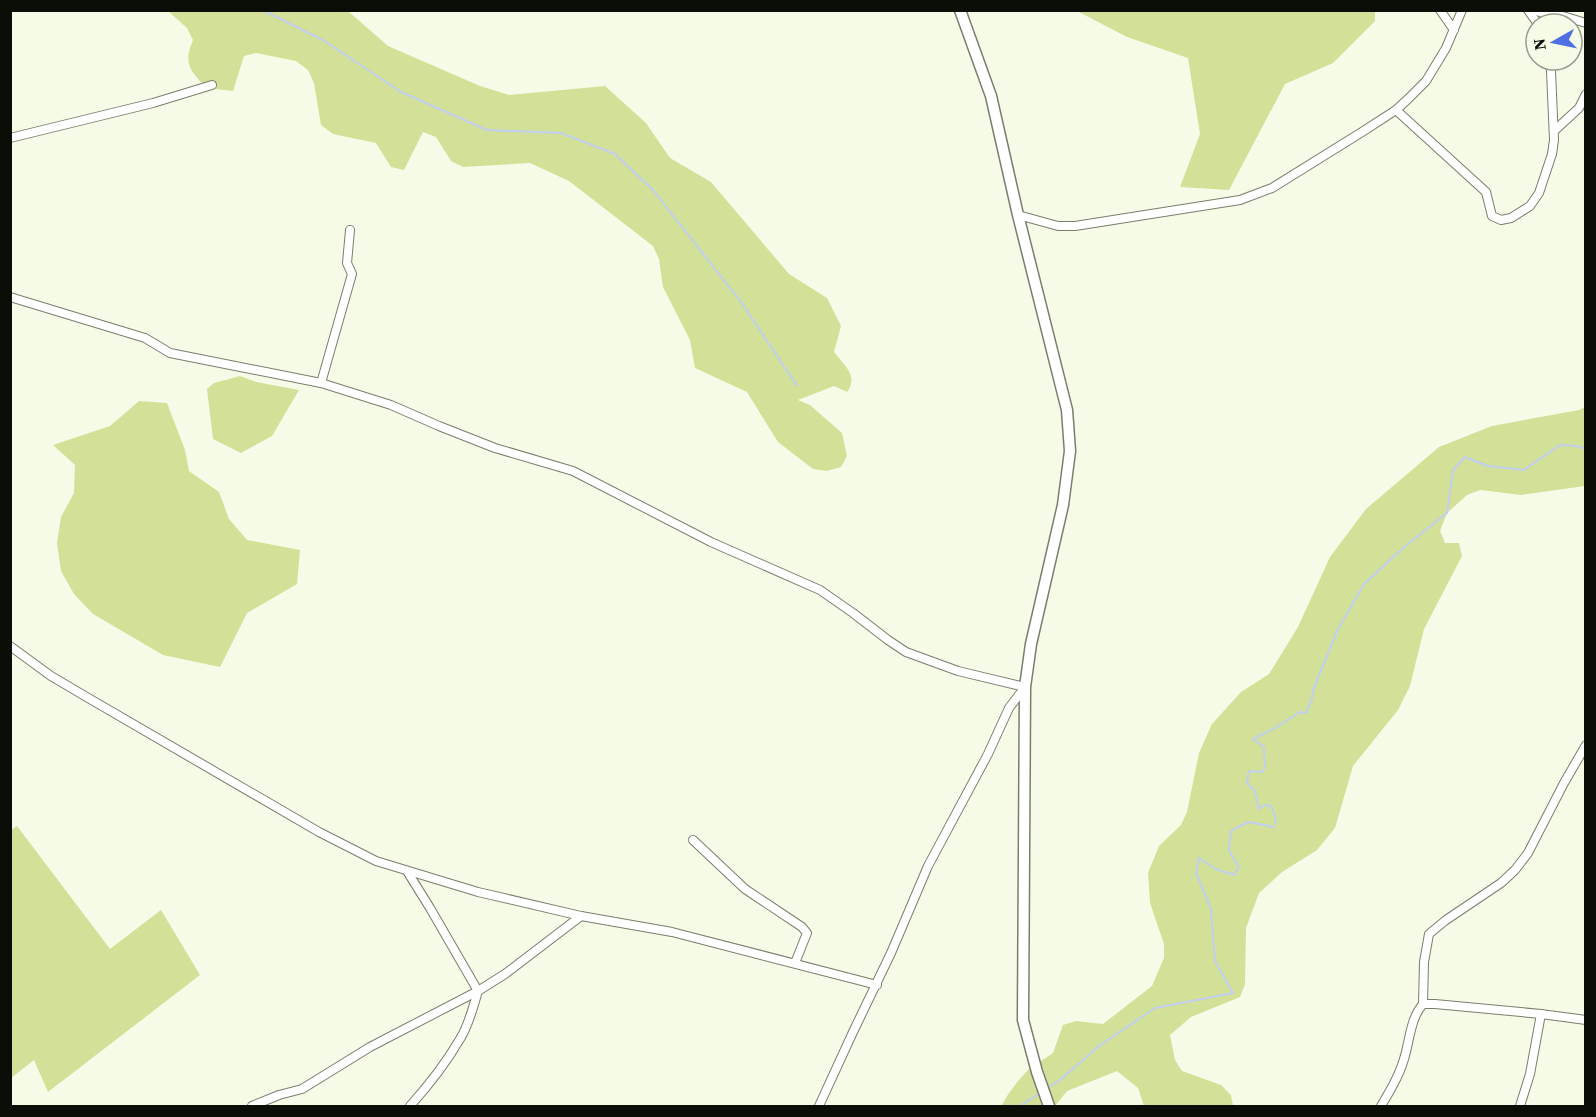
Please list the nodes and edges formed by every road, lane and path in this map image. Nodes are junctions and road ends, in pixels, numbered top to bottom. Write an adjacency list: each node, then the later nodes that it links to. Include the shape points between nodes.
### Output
1 (960, 10): 11 (street, via 991,96)
2 (1440, 10): 4 (street)
3 (1462, 10): 4 (street)
4 (1454, 30): 8 (street, via 1426,81)
5 (1551, 72): 9 (street)
6 (212, 85): 10 (street)
7 (1586, 94): 9 (street, via 1579,108)
8 (1396, 110): 9 (street, via 1486,192 1492,216 1501,220 1530,206 1539,193 1552,154); 11 (street, via 1272,188 1240,200 1075,226 1058,226)
9 (1554, 131)
10 (10, 138)
11 (1018, 215): 16 (street, via 1067,410 1070,451 1063,505)
12 (350, 230): 14 (street, via 347,264 352,274)
13 (10, 297): 14 (street, via 145,338 170,353)
14 (321, 382): 16 (street, via 391,405 495,448 573,471 711,542 820,590 906,652 958,671)
15 (10, 646): 19 (street, via 51,676 319,832 376,861)
16 (1025, 687): 22 (street, via 1009,708 928,866); 30 (street, via 1023,1020)
17 (1586, 745): 24 (street, via 1515,870 1429,934)
18 (693, 840): 21 (street, via 745,889 807,933)
19 (407, 870): 20 (street, via 478,892); 23 (street)
20 (581, 916): 21 (street, via 672,932); 23 (street)
21 (795, 963): 22 (street)
22 (877, 985): 29 (street)
23 (478, 991): 27 (street, via 370,1047 302,1089); 28 (street, via 461,1038)
24 (1423, 1004): 25 (street); 31 (street, via 1417,1011 1393,1088)
25 (1541, 1014): 26 (street); 32 (street)
26 (1586, 1020)
27 (252, 1107)
28 (410, 1107)
29 (819, 1107)
30 (1049, 1107)
31 (1381, 1107)
32 (1520, 1107)

